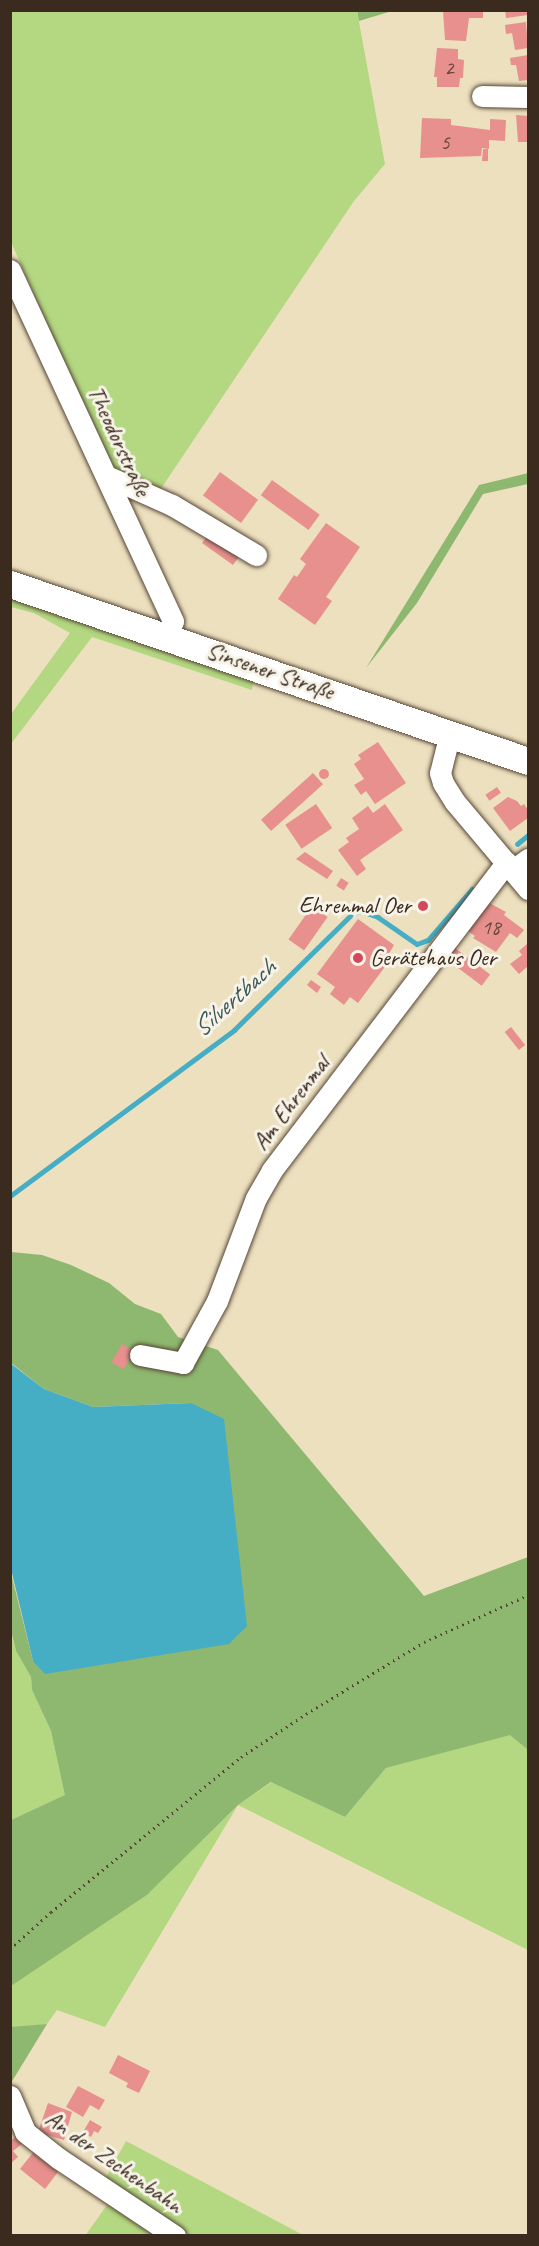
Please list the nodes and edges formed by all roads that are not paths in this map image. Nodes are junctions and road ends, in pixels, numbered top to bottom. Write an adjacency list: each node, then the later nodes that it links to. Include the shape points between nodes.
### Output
1 (482, 96): 2 (street)
2 (528, 97)
3 (10, 270): 4 (street, Theodorstraße)
4 (109, 477): 5 (street, via 172,505); 7 (street, Theodorstraße, via 173,621)
5 (256, 555)
6 (10, 584): 7 (main road, Sinsener Straße)
7 (167, 636): 8 (main road, Sinsener Straße)
8 (450, 733): 9 (main road, Sinsener Straße); 10 (street, via 440,773 443,783 455,802)
9 (528, 761)
10 (516, 864): 11 (street); 12 (street, Am Ehrenmal, via 272,1170 256,1198 216,1301 183,1363)
11 (528, 889)
12 (140, 1355)
13 (10, 2096): 14 (street, An der Zechenbahn, via 25,2132)
14 (175, 2235)

